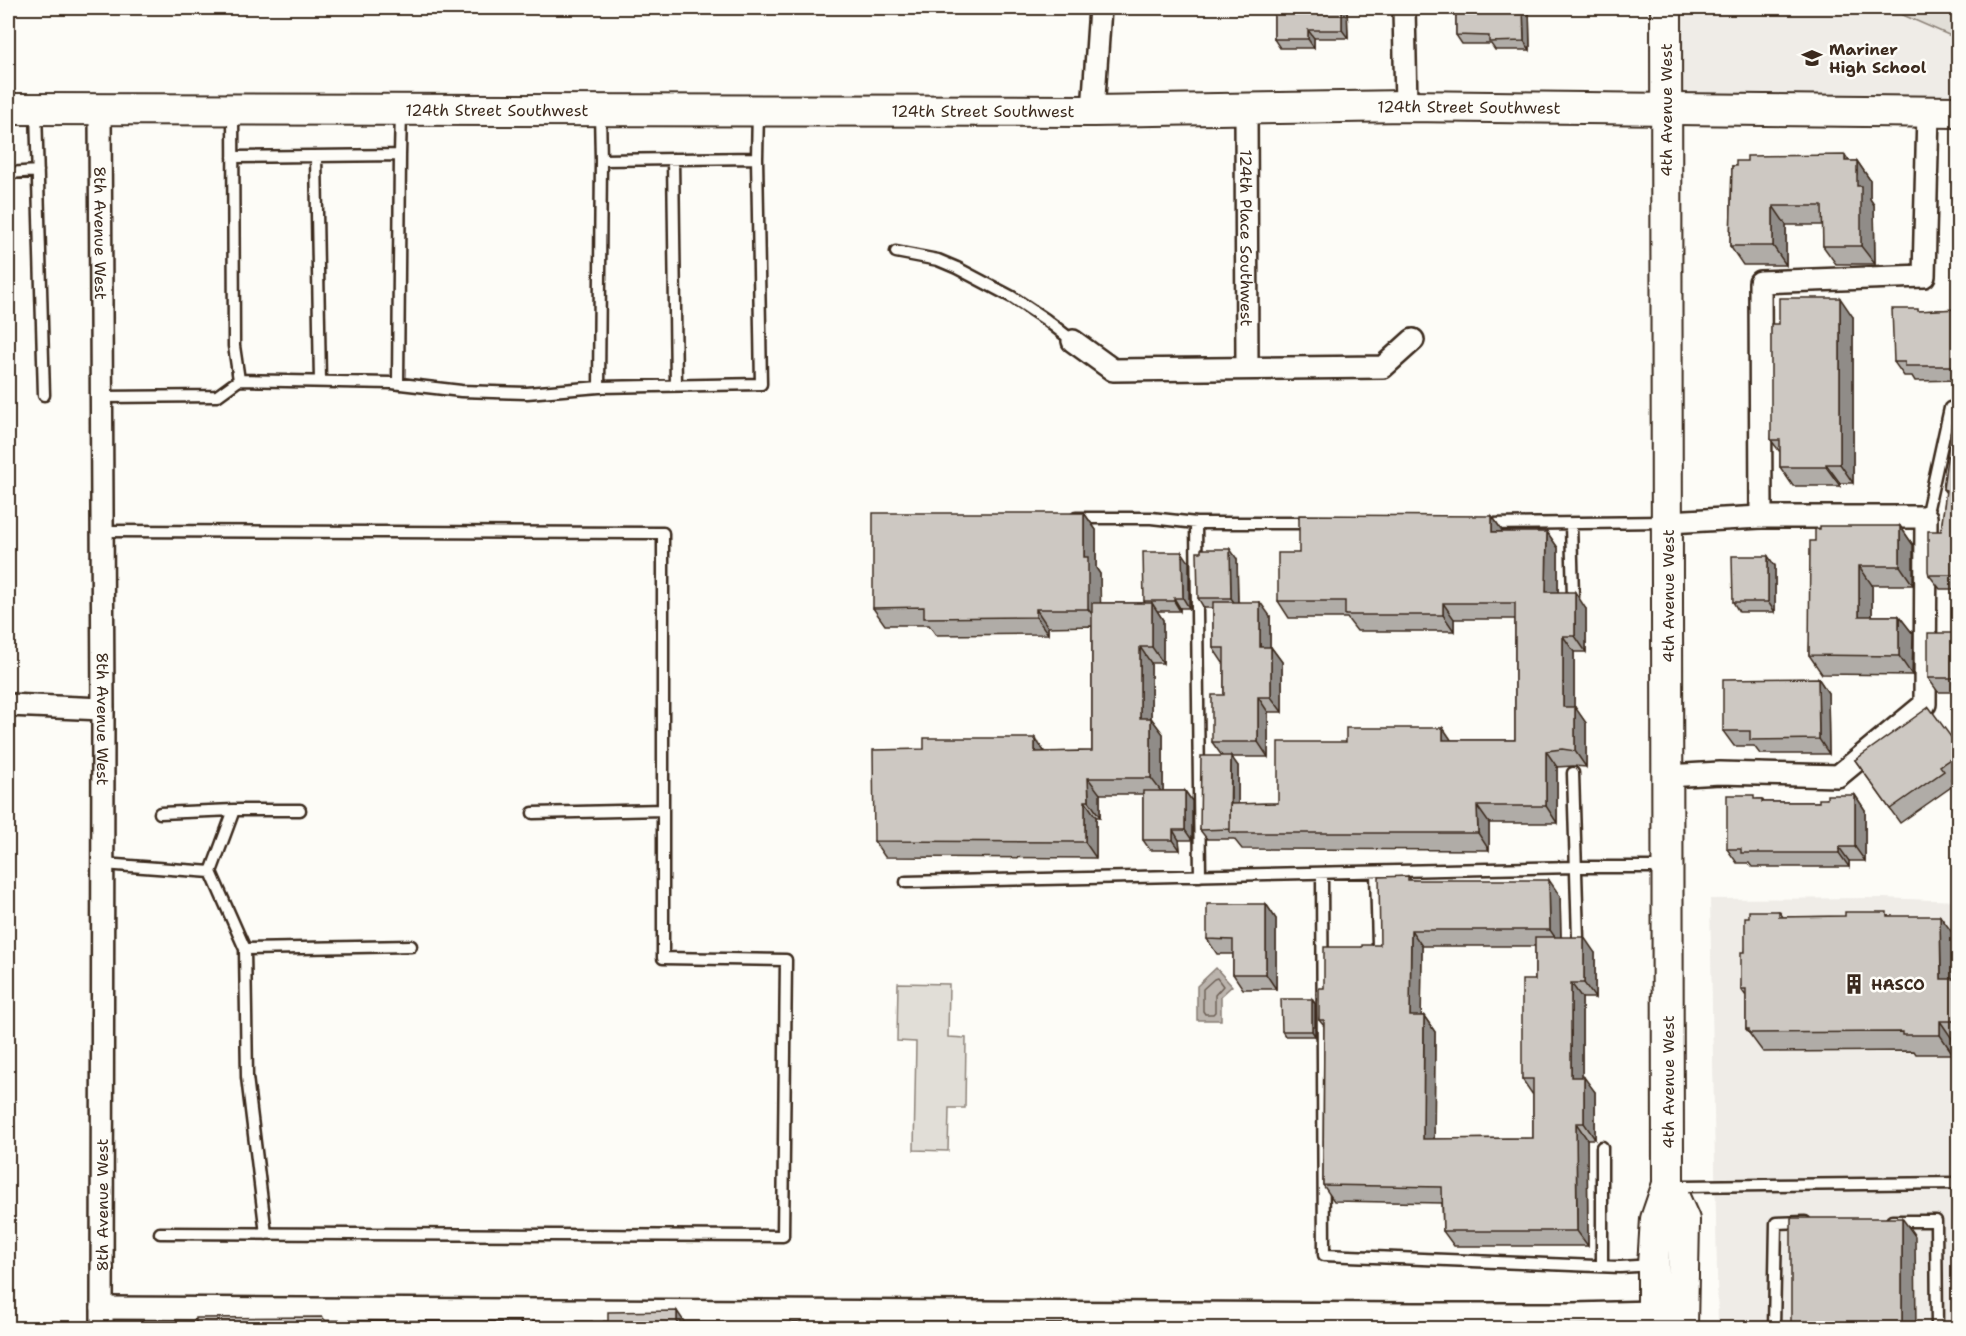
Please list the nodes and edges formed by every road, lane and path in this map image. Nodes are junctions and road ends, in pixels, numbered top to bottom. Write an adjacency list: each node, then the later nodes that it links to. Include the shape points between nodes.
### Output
1 (1100, 8): 13 (street)
2 (1404, 8): 4 (street)
3 (1666, 8): 5 (street, 4th Avenue West)
4 (1406, 106): 5 (street, 124th Street Southwest); 7 (street, 124th Street Southwest)
5 (1667, 108): 14 (street, 124th Street Southwest); 39 (street, 4th Avenue West)
6 (22, 109): 8 (street, 124th Street Southwest); 22 (lane)
7 (1246, 109): 13 (street, 124th Street Southwest); 27 (street, 124th Place Southwest)
8 (100, 110): 9 (street, 124th Street Southwest); 34 (street, 8th Avenue West)
9 (233, 110): 10 (street, 124th Street Southwest); 18 (lane)
10 (401, 111): 11 (street, 124th Street Southwest); 16 (lane)
11 (600, 111): 12 (street, 124th Street Southwest); 21 (lane)
12 (758, 111): 13 (street, 124th Street Southwest); 19 (lane)
13 (1093, 111)
14 (1929, 112): 15 (street, 124th Street Southwest); 36 (street, via 1924,276 1760,282)
15 (1959, 112)
16 (400, 154): 17 (lane); 30 (lane)
17 (316, 156): 18 (lane); 29 (lane)
18 (233, 157): 28 (lane, via 234,346)
19 (757, 158): 20 (lane); 31 (lane, via 761,384)
20 (673, 159): 21 (lane); 31 (lane)
21 (601, 160): 32 (lane)
22 (38, 171): 23 (lane); 33 (lane)
23 (8, 173)
24 (896, 252): 26 (lane, via 957,267 1012,297)
25 (1413, 340): 27 (street, via 1383,367)
26 (1073, 341): 27 (street, via 1113,370)
27 (1247, 368)
28 (239, 380): 29 (lane); 34 (lane, via 217,396)
29 (320, 381): 30 (lane)
30 (398, 384): 32 (lane, via 527,393)
31 (676, 385): 32 (lane)
32 (599, 387)
33 (44, 395)
34 (102, 397): 44 (street, 8th Avenue West)
35 (1950, 408): 37 (lane)
36 (1761, 517): 37 (street); 39 (street)
37 (1926, 517): 49 (street, via 1925,704 1838,776)
38 (1070, 519): 40 (lane)
39 (1668, 522): 43 (lane); 49 (street, 4th Avenue West)
40 (1196, 523): 41 (lane); 61 (lane)
41 (1324, 523)
42 (1476, 524): 43 (lane)
43 (1571, 524): 45 (lane)
44 (102, 531): 47 (street, 8th Avenue West); 52 (lane, via 663,533)
45 (1573, 597)
46 (8, 705): 47 (street)
47 (103, 709): 55 (street, 8th Avenue West)
48 (1574, 773): 56 (lane)
49 (1667, 776): 57 (street, 4th Avenue West)
50 (234, 810): 51 (lane); 53 (lane); 58 (lane)
51 (300, 810)
52 (663, 810): 54 (lane); 73 (lane, via 663,958 786,960 783,1236)
53 (160, 813)
54 (533, 813)
55 (103, 864): 58 (lane); 76 (street, 8th Avenue West)
56 (1576, 867): 57 (lane); 59 (lane); 63 (lane)
57 (1667, 867): 69 (street, 4th Avenue West)
58 (211, 872): 66 (lane)
59 (1376, 873): 60 (lane); 64 (lane)
60 (1322, 874): 61 (lane); 75 (lane, via 1324,1256)
61 (1200, 876): 62 (lane)
62 (906, 882)
63 (1578, 938)
64 (1378, 945)
65 (411, 946): 66 (lane)
66 (245, 949): 73 (lane, via 247,1077)
67 (1602, 1147): 75 (lane)
68 (1959, 1183): 69 (lane)
69 (1668, 1184): 74 (street, 4th Avenue West, via 1656,1219); 85 (street, 4th Avenue West, via 1684,1220)
70 (1879, 1221): 87 (lane, via 1936,1221)
71 (1822, 1222): 86 (lane, via 1776,1223)
72 (160, 1233): 73 (lane)
73 (266, 1234)
74 (1653, 1264): 75 (lane); 81 (street, 4th Avenue West)
75 (1602, 1266)
76 (102, 1318): 77 (street)
77 (527, 1319): 78 (street)
78 (598, 1319): 79 (street)
79 (821, 1320): 80 (street)
80 (994, 1320): 82 (street)
81 (1653, 1320): 84 (street)
82 (1351, 1321): 83 (street)
83 (1415, 1321): 84 (street)
84 (1575, 1321)
85 (1682, 1329)
86 (1774, 1329)
87 (1937, 1329)

